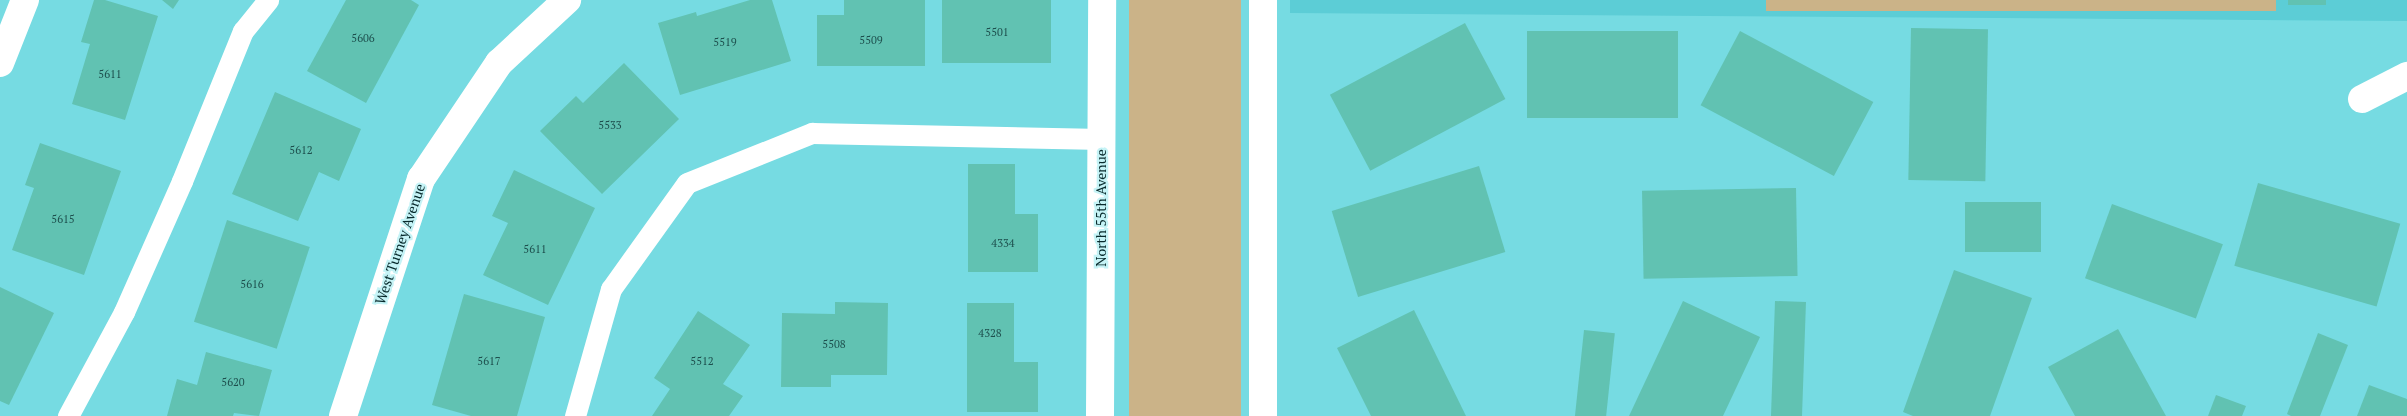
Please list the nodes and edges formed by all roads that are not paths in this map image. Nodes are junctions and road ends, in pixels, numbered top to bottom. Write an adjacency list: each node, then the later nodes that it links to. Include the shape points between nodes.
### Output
1 (25, 0): 6 (street)
2 (268, 0): 10 (lane, via 243,31 128,303)
3 (567, 0): 11 (street, West Turney Avenue, via 499,63 422,179)
4 (1102, 0): 9 (street, North 55th Avenue)
5 (1264, 0): 14 (street)
6 (0, 63)
7 (2407, 76): 8 (street)
8 (2362, 100)
9 (1102, 139): 12 (lane, via 812,133 687,183 611,289); 13 (street, North 55th Avenue)
10 (68, 416)
11 (343, 416)
12 (575, 416)
13 (1100, 416)
14 (1263, 416)

